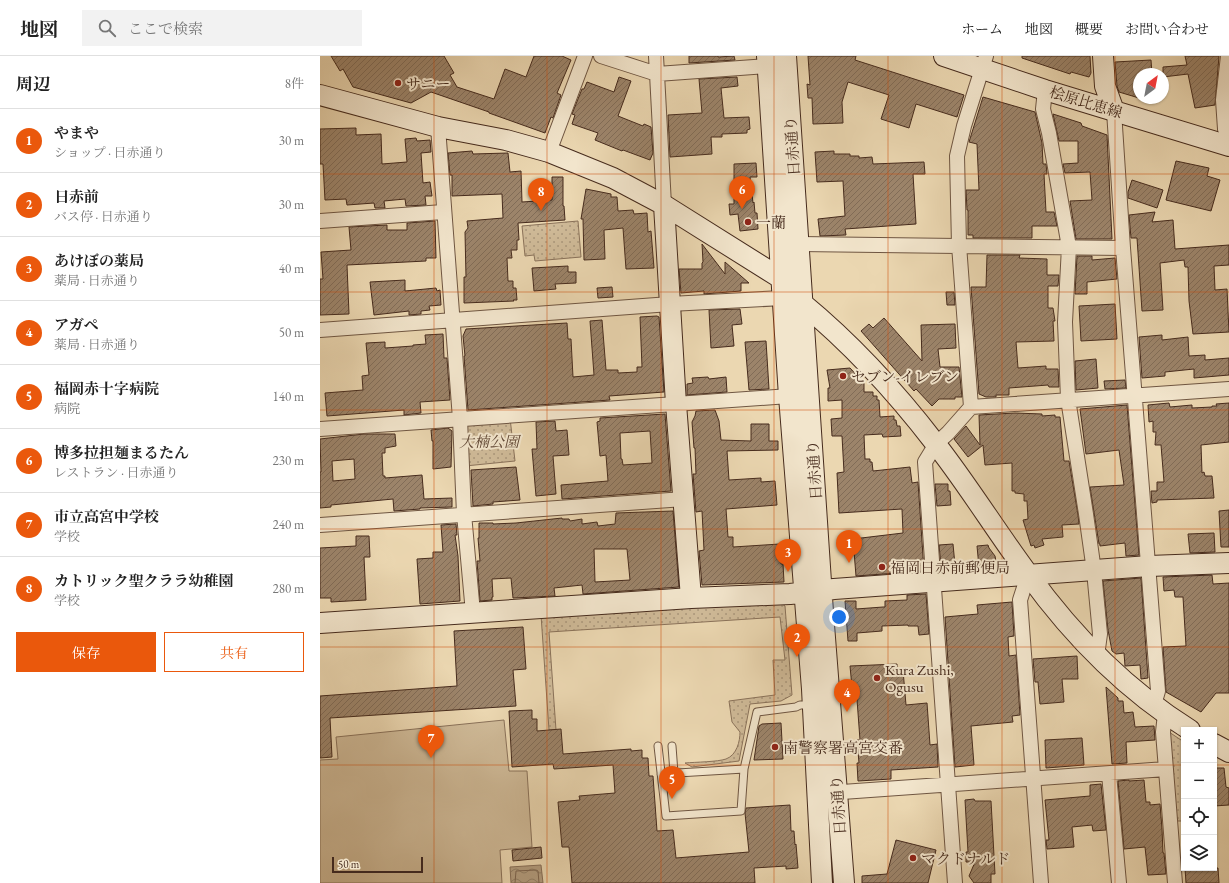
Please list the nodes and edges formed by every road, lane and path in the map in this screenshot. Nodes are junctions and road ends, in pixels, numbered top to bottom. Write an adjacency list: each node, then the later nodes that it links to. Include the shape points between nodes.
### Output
1 (585, 56): 16 (street)
2 (601, 56): 10 (street)
3 (656, 56): 10 (street)
4 (786, 56): 20 (street, 日赤通り)
5 (944, 56): 9 (street, 桧原比恵線)
6 (1103, 56): 13 (street, via 1105,86)
7 (1228, 56): 15 (street, via 1223,100)
8 (768, 61): 10 (street); 24 (street, 日赤通り)
9 (984, 62): 11 (street, 桧原比恵線); 21 (street, via 957,156)
10 (657, 74): 17 (street)
11 (1045, 90): 13 (street, 桧原比恵線); 22 (street, via 1043,109)
12 (320, 95): 14 (street)
13 (1114, 110): 15 (street, 桧原比恵線); 23 (street)
14 (438, 127): 16 (street, via 506,140); 18 (street)
15 (1229, 144)
16 (549, 152): 17 (street, via 613,178)
17 (664, 205): 24 (street); 26 (street)
18 (443, 212): 19 (street); 27 (street)
19 (320, 220)
20 (799, 244): 21 (street); 25 (street, 日赤通り)
21 (959, 245): 22 (street); 34 (street)
22 (1069, 247): 23 (street); 32 (street, via 1065,322)
23 (1122, 248): 30 (street)
24 (782, 288): 26 (street); 31 (street, 日赤通り)
25 (802, 303): 37 (street, via 832,327 876,371); 46 (street, 日赤通り)
26 (670, 304): 27 (street); 33 (street)
27 (452, 320): 28 (street); 35 (street)
28 (320, 330)
29 (1229, 389): 30 (street)
30 (1134, 395): 32 (street); 42 (street)
31 (789, 396): 33 (street); 46 (street, 日赤通り)
32 (1068, 399): 34 (street); 43 (street)
33 (676, 404): 35 (street); 38 (street)
34 (971, 407): 37 (street)
35 (460, 419): 36 (street); 39 (street)
36 (320, 429)
37 (936, 444): 44 (street); 45 (street, via 925,462)
38 (684, 499): 39 (street); 47 (street)
39 (464, 514): 40 (street); 48 (street)
40 (320, 525)
41 (1229, 563): 42 (street)
42 (1149, 566): 43 (street); 52 (street)
43 (1094, 571): 44 (street); 50 (street, via 1100,634)
44 (1028, 575): 45 (street); 50 (street); 63 (street, via 1020,600)
45 (933, 582): 46 (street); 64 (street)
46 (814, 591): 47 (street); 51 (street, 日赤通り)
47 (691, 598): 48 (street)
48 (473, 613): 49 (street)
49 (320, 624)
50 (1097, 656): 52 (street)
51 (822, 704): 58 (lane, via 757,712); 65 (street, 日赤通り); 66 (street, 日赤通り)
52 (1159, 710): 53 (street); 59 (street)
53 (1185, 727)
54 (658, 746): 61 (lane)
55 (672, 746): 60 (lane)
56 (1217, 746): 57 (street)
57 (1229, 752)
58 (744, 769): 60 (lane); 61 (lane, via 740,811 666,816)
59 (1166, 770): 62 (street); 72 (street)
60 (674, 773): 61 (lane)
61 (661, 774)
62 (1109, 774): 63 (street); 71 (street)
63 (1033, 779): 64 (street); 70 (street)
64 (948, 785): 65 (street); 69 (street)
65 (837, 792): 66 (street); 68 (street, 日赤通り)
66 (817, 794): 67 (street, 日赤通り)
67 (822, 883)
68 (844, 883)
69 (955, 883)
70 (1041, 883)
71 (1119, 883)
72 (1175, 883)

